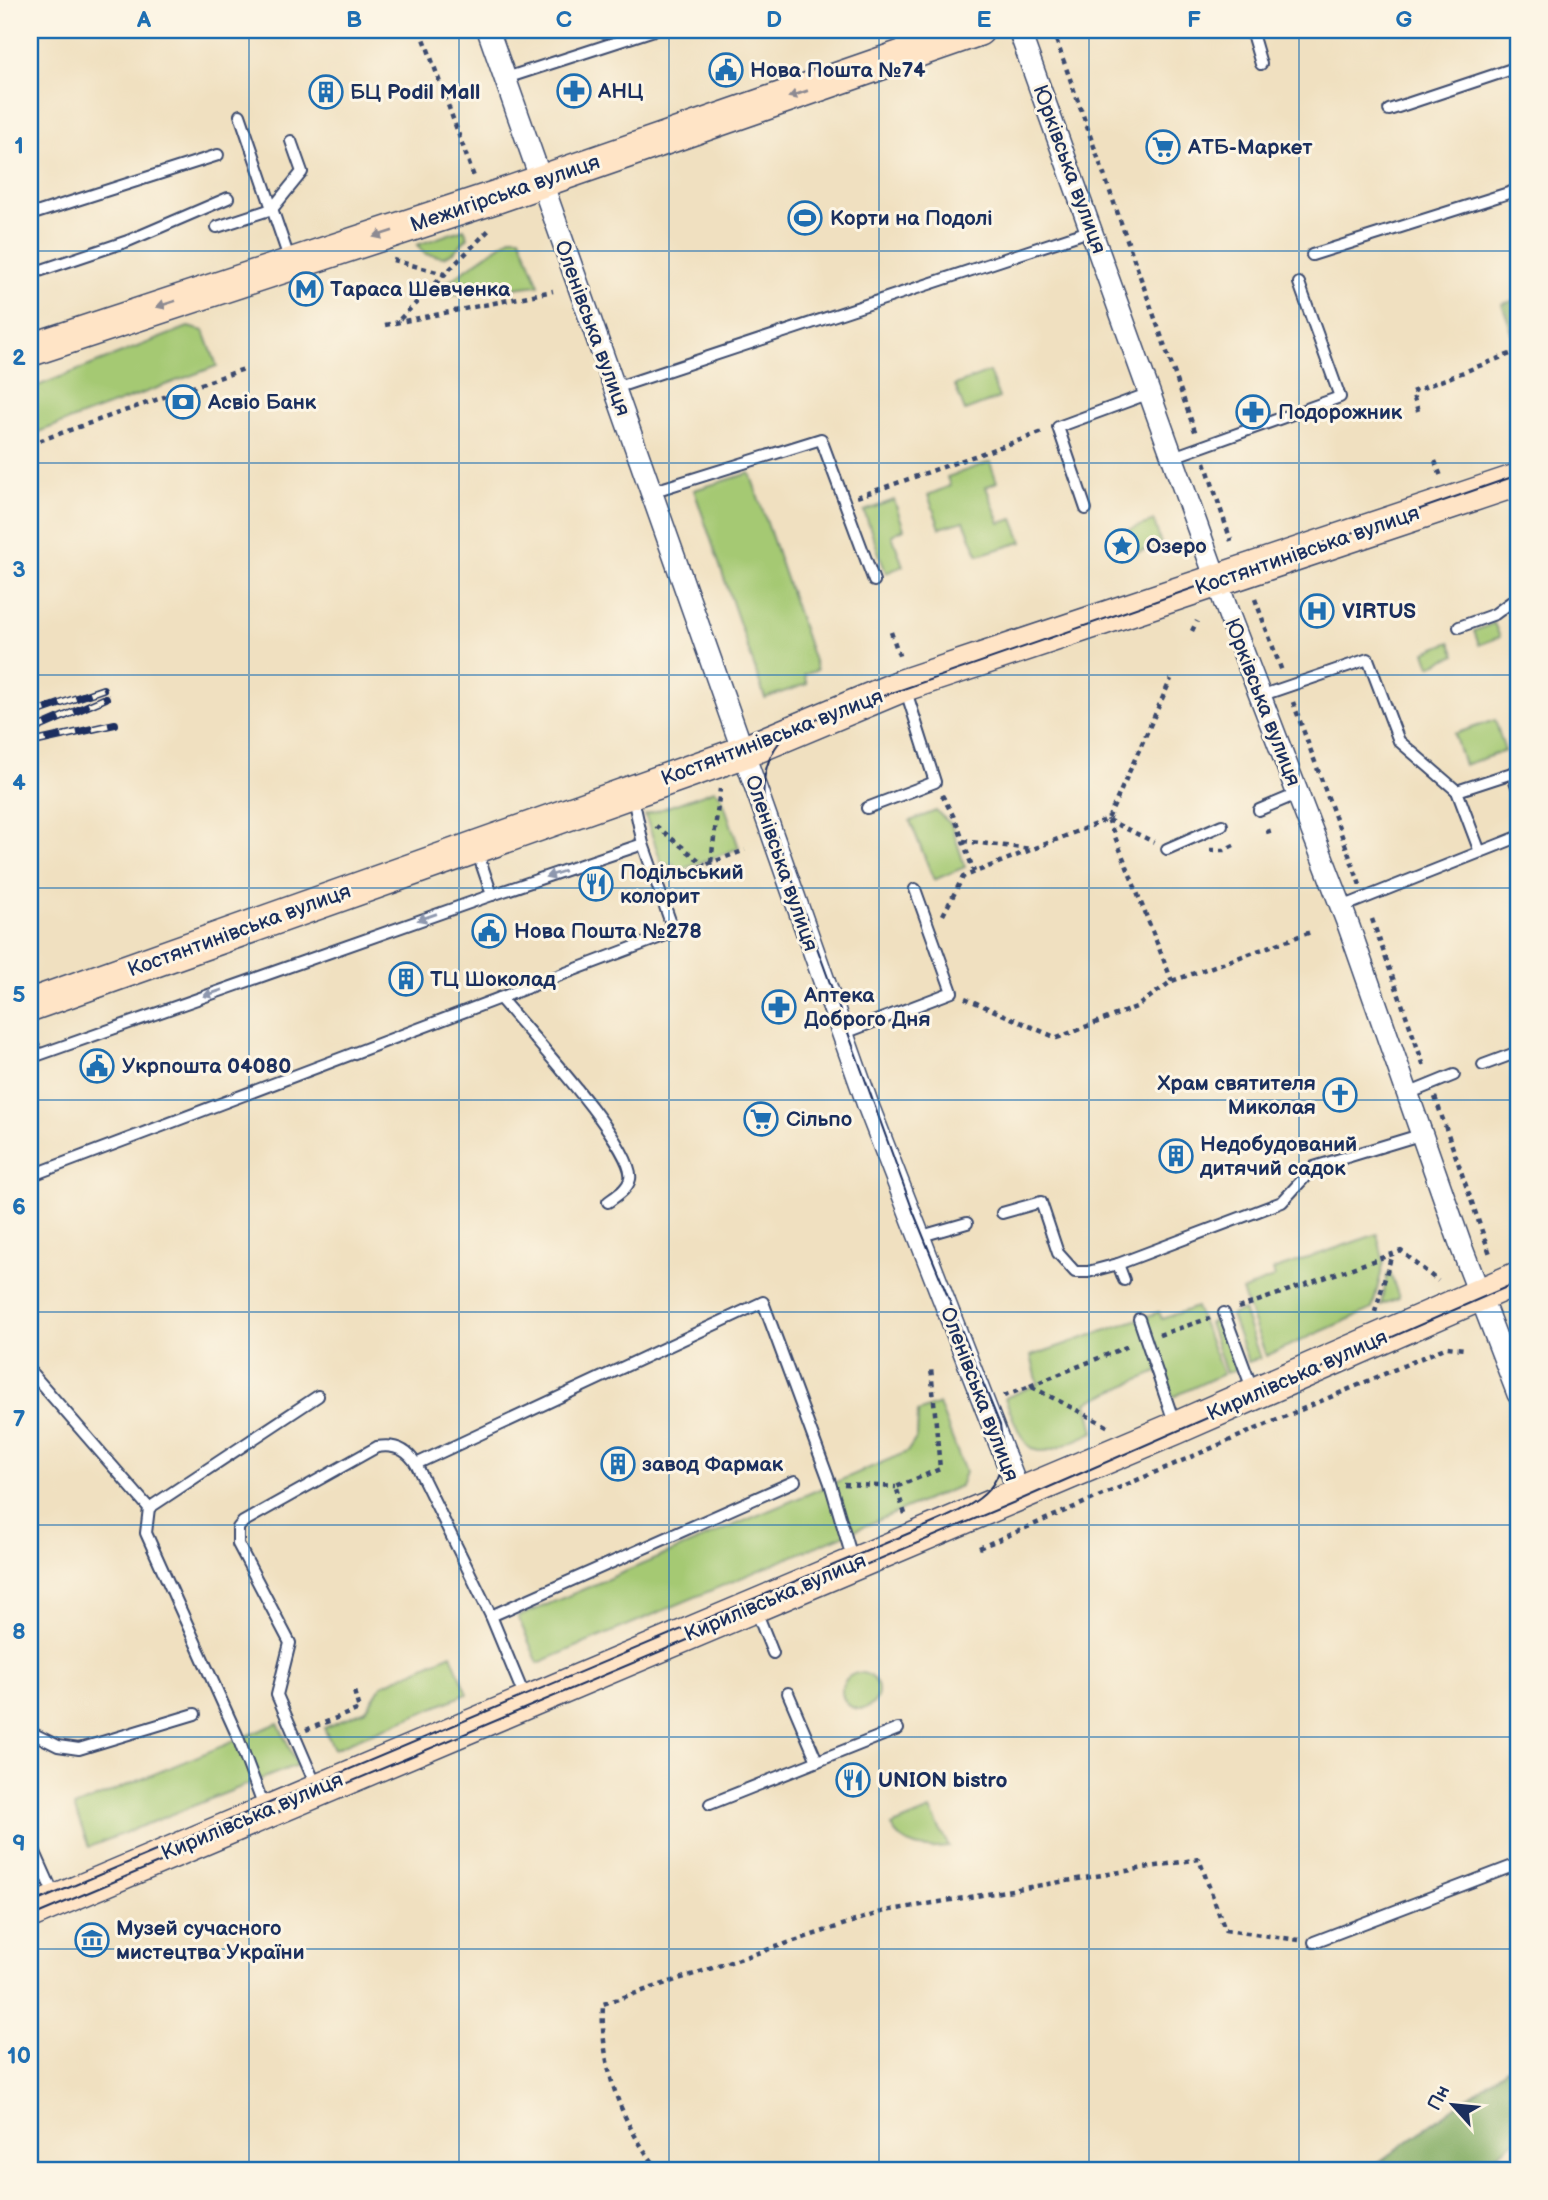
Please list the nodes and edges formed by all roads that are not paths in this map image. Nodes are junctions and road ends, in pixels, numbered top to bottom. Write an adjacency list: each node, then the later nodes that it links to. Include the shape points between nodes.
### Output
1 (488, 30): 8 (street, Оленівська вулиця)
2 (654, 30): 8 (lane)
3 (978, 30): 13 (street, Межигірська вулиця, one-way to 13)
4 (1019, 30): 19 (street, Юрківська вулиця)
5 (1251, 30): 6 (lane)
6 (1261, 64)
7 (1518, 67): 9 (lane)
8 (506, 78): 13 (street, Оленівська вулиця)
9 (1390, 110)
10 (240, 115): 16 (lane)
11 (291, 141): 16 (lane, via 302,172)
12 (218, 155): 17 (lane)
13 (540, 181): 21 (street, Межигірська вулиця, one-way to 21); 25 (street, Оленівська вулиця)
14 (1518, 190): 20 (lane)
15 (229, 198): 22 (lane, via 128,241)
16 (272, 209): 18 (lane); 21 (lane)
17 (30, 215)
18 (217, 227)
19 (1091, 230): 25 (lane); 26 (street, Юрківська вулиця)
20 (1312, 255)
21 (291, 263): 24 (street, Межигірська вулиця, one-way to 24)
22 (30, 274)
23 (1299, 283): 27 (lane, via 1340,397)
24 (30, 350)
25 (615, 388): 29 (street, Оленівська вулиця)
26 (1150, 393): 27 (street, Юрківська вулиця); 30 (lane, via 1058,427)
27 (1173, 457): 31 (street, Юрківська вулиця)
28 (1518, 480): 31 (street, Костянтинівська вулиця)
29 (651, 492): 32 (lane, via 821,439); 37 (street, Оленівська вулиця)
30 (1086, 509)
31 (1217, 580): 35 (street, Костянтинівська вулиця); 36 (street, Юрківська вулиця)
32 (874, 581)
33 (1518, 597): 34 (lane, via 1495,614)
34 (1459, 627)
35 (902, 672): 37 (street, Костянтинівська вулиця); 42 (lane, via 935,782)
36 (1260, 696): 39 (lane, via 1368,659 1399,741); 41 (street, Юрківська вулиця)
37 (744, 752): 40 (street, Костянтинівська вулиця); 55 (street, Оленівська вулиця)
38 (1518, 789): 39 (lane, via 1512,773)
39 (1457, 791): 49 (lane)
40 (631, 792): 46 (street, Костянтинівська вулиця); 47 (lane)
41 (1297, 794): 43 (lane); 52 (street, Юрківська вулиця)
42 (867, 808)
43 (1259, 810)
44 (1223, 825): 48 (lane)
45 (1518, 837): 49 (lane)
46 (475, 845): 51 (lane); 54 (street, Костянтинівська вулиця)
47 (643, 845): 51 (lane, one-way to 51); 53 (lane, via 674,932)
48 (1167, 849)
49 (1480, 852): 52 (lane)
50 (915, 889): 55 (lane, via 952,992)
51 (492, 895): 58 (lane, one-way to 58)
52 (1342, 907): 61 (street, Юрківська вулиця)
53 (500, 998): 63 (lane); 64 (lane, via 601,1120 625,1156 631,1178)
54 (30, 1005)
55 (842, 1034): 67 (street, Оленівська вулиця, via 861,1111)
56 (30, 1038): 58 (lane)
57 (1518, 1052): 59 (lane)
58 (33, 1057)
59 (1483, 1065)
60 (1454, 1075): 61 (lane)
61 (1410, 1093): 62 (street, Юрківська вулиця)
62 (1423, 1134): 68 (lane, via 1314,1167 1282,1202); 71 (street, Юрківська вулиця)
63 (30, 1176)
64 (608, 1202)
65 (1002, 1213): 68 (lane, via 1041,1202 1058,1253 1075,1272)
66 (967, 1223): 67 (lane)
67 (918, 1237): 81 (street, Оленівська вулиця)
68 (1118, 1264): 70 (lane)
69 (1518, 1278): 71 (street, Кирилівська вулиця)
70 (1124, 1280)
71 (1480, 1295): 75 (street, Кирилівська вулиця); 76 (street, Юрківська вулиця)
72 (1224, 1313): 75 (lane)
73 (1139, 1319): 78 (lane)
74 (30, 1371): 82 (lane)
75 (1254, 1394): 78 (street, Кирилівська вулиця)
76 (1518, 1395)
77 (317, 1396): 82 (lane)
78 (1176, 1428): 81 (street, Кирилівська вулиця)
79 (416, 1465): 83 (lane, via 763,1302 830,1483); 85 (lane); 93 (lane, via 402,1449 388,1444 377,1447 238,1528 238,1545 289,1643 277,1695)
80 (795, 1481): 85 (lane)
81 (1019, 1493): 83 (street, Кирилівська вулиця)
82 (149, 1508): 95 (lane, via 146,1533 237,1735)
83 (853, 1564): 84 (street, Кирилівська вулиця)
84 (754, 1605): 86 (lane); 88 (street, Кирилівська вулиця)
85 (491, 1616): 88 (lane)
86 (773, 1653)
87 (789, 1693): 92 (lane)
88 (526, 1701): 93 (street, Кирилівська вулиця)
89 (195, 1714): 91 (lane, via 79,1749 58,1746)
90 (898, 1729): 92 (lane)
91 (30, 1732)
92 (817, 1762): 94 (lane)
93 (317, 1788): 95 (street, Кирилівська вулиця)
94 (710, 1804)
95 (265, 1810): 98 (street, Кирилівська вулиця)
96 (30, 1841): 98 (lane)
97 (1518, 1864): 99 (lane)
98 (43, 1906)
99 (1314, 1942)

